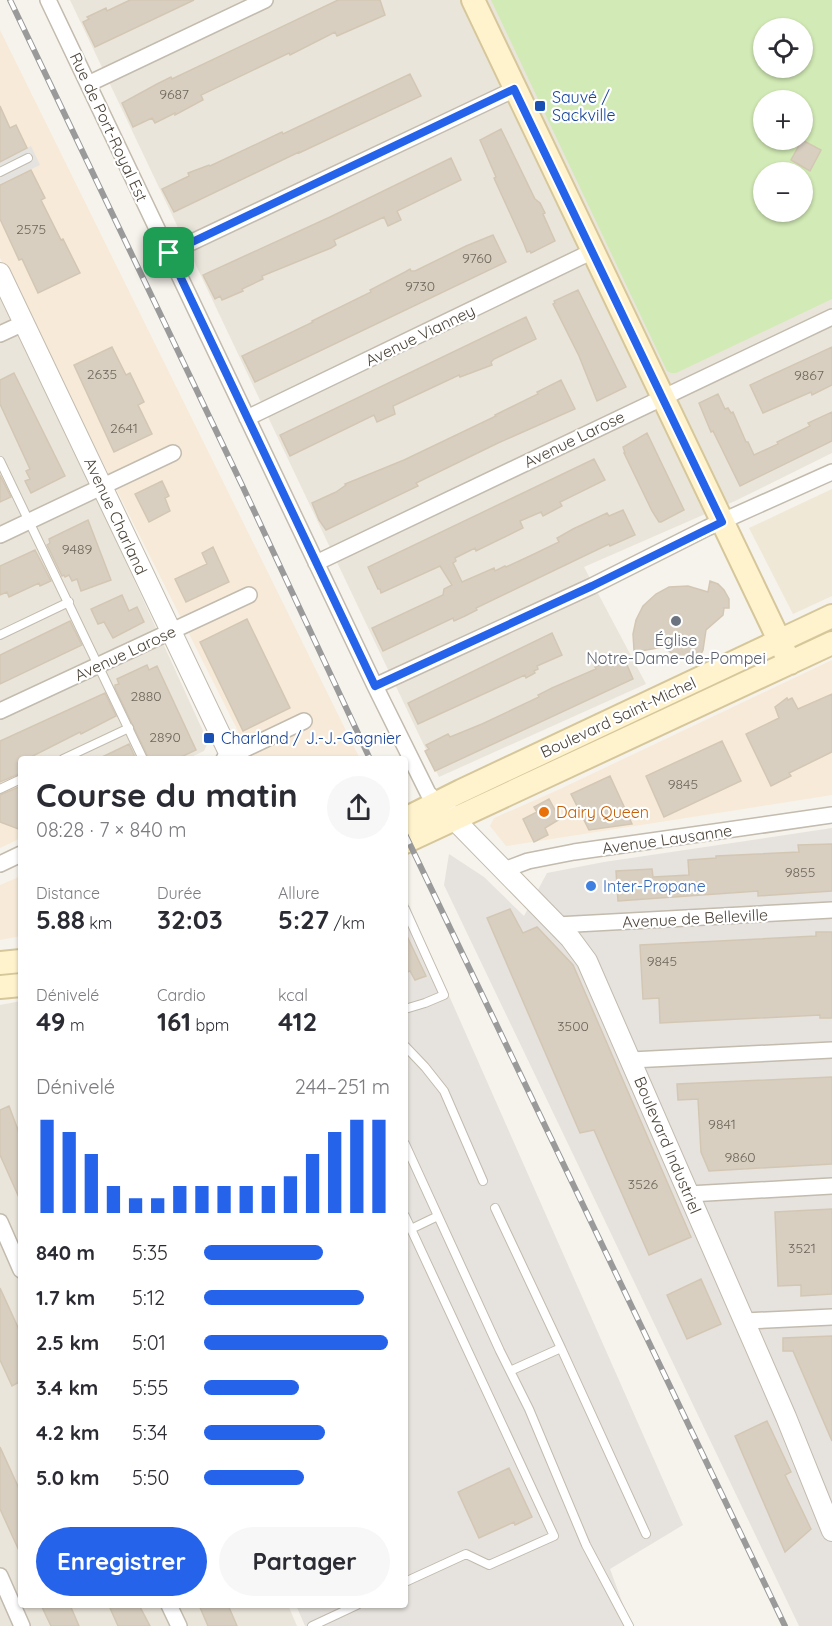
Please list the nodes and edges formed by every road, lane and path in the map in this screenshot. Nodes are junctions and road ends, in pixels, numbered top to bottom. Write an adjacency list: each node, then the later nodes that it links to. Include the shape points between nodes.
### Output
1 (48, 0): 4 (street, Rue de Port-Royal Est)
2 (265, 0): 4 (street)
3 (473, 0): 5 (main road)
4 (88, 84): 9 (street, Rue de Port-Royal Est)
5 (514, 89): 8 (main road); 9 (street)
6 (28, 158): 7 (lane, via 13,161)
7 (0, 172)
8 (592, 251): 14 (main road); 15 (street, Avenue Vianney)
9 (169, 253): 15 (street, Rue de Port-Royal Est)
10 (0, 273): 12 (street, Avenue Charland)
11 (832, 317): 14 (street, Avenue Larose)
12 (24, 323): 13 (street); 19 (street, Avenue Charland)
13 (0, 334)
14 (662, 397): 21 (main road); 23 (street, Avenue Larose)
15 (247, 418): 23 (street, Rue de Port-Royal Est)
16 (173, 453): 19 (street)
17 (0, 461): 20 (lane)
18 (832, 472): 21 (street)
19 (102, 486): 20 (street); 27 (street, Avenue Charland)
20 (29, 521): 22 (street); 25 (lane)
21 (722, 522): 29 (main road); 33 (street)
22 (0, 535)
23 (316, 563): 33 (street, Rue de Port-Royal Est)
24 (249, 595): 27 (street, Avenue Larose)
25 (69, 602): 28 (lane); 32 (lane)
26 (832, 616): 29 (main road, Boulevard Saint-Michel)
27 (171, 631): 32 (street, Avenue Larose); 39 (street, Avenue Charland)
28 (0, 635)
29 (780, 640): 31 (main road); 43 (main road, Boulevard Saint-Michel)
30 (832, 643): 31 (main road, Boulevard Saint-Michel)
31 (790, 663): 46 (main road, Boulevard Saint-Michel)
32 (100, 665): 34 (street, Avenue Larose); 36 (lane)
33 (375, 686): 43 (street, Rue de Port-Royal Est, via 428,793)
34 (0, 711)
35 (304, 721): 40 (street)
36 (129, 728): 37 (lane); 38 (lane)
37 (69, 756)
38 (143, 756)
39 (228, 756)
40 (233, 756)
41 (18, 780): 42 (lane)
42 (0, 789)
43 (438, 803): 45 (main road, Boulevard Saint-Michel); 46 (street, Boulevard Industriel)
44 (832, 815): 50 (street, Avenue Lausanne, via 574,852)
45 (408, 818)
46 (454, 820): 47 (main road, Boulevard Saint-Michel); 50 (street, Boulevard Industriel)
47 (408, 841)
48 (18, 855): 49 (street)
49 (0, 864)
50 (504, 870): 53 (street, Boulevard Industriel)
51 (832, 910): 53 (street, Avenue de Belleville)
52 (408, 916): 58 (lane, via 444,994)
53 (557, 925): 61 (street, Boulevard Industriel, via 587,961)
54 (18, 961): 55 (main road)
55 (0, 963)
56 (18, 985): 57 (main road)
57 (0, 987)
58 (408, 1008)
59 (408, 1049): 63 (lane, via 444,1091)
60 (832, 1050): 61 (street)
61 (631, 1060): 65 (street, Boulevard Industriel)
62 (408, 1151): 67 (lane)
63 (483, 1181)
64 (832, 1186): 65 (street)
65 (689, 1194): 73 (street, Boulevard Industriel)
66 (495, 1208): 74 (lane)
67 (438, 1216): 70 (lane); 75 (lane)
68 (0, 1222): 71 (street)
69 (408, 1222): 70 (lane)
70 (411, 1229): 78 (lane, via 554,1536 489,1565 466,1554)
71 (18, 1263)
72 (832, 1317): 73 (street)
73 (745, 1321): 76 (street, Boulevard Industriel)
74 (561, 1348): 75 (lane); 77 (lane)
75 (510, 1371): 85 (lane, via 586,1545)
76 (832, 1531)
77 (646, 1534)
78 (408, 1581)
79 (1, 1582): 82 (street)
80 (170, 1608): 83 (street)
81 (351, 1608): 84 (lane)
82 (22, 1626)
83 (179, 1626)
84 (312, 1626)
85 (629, 1626)

